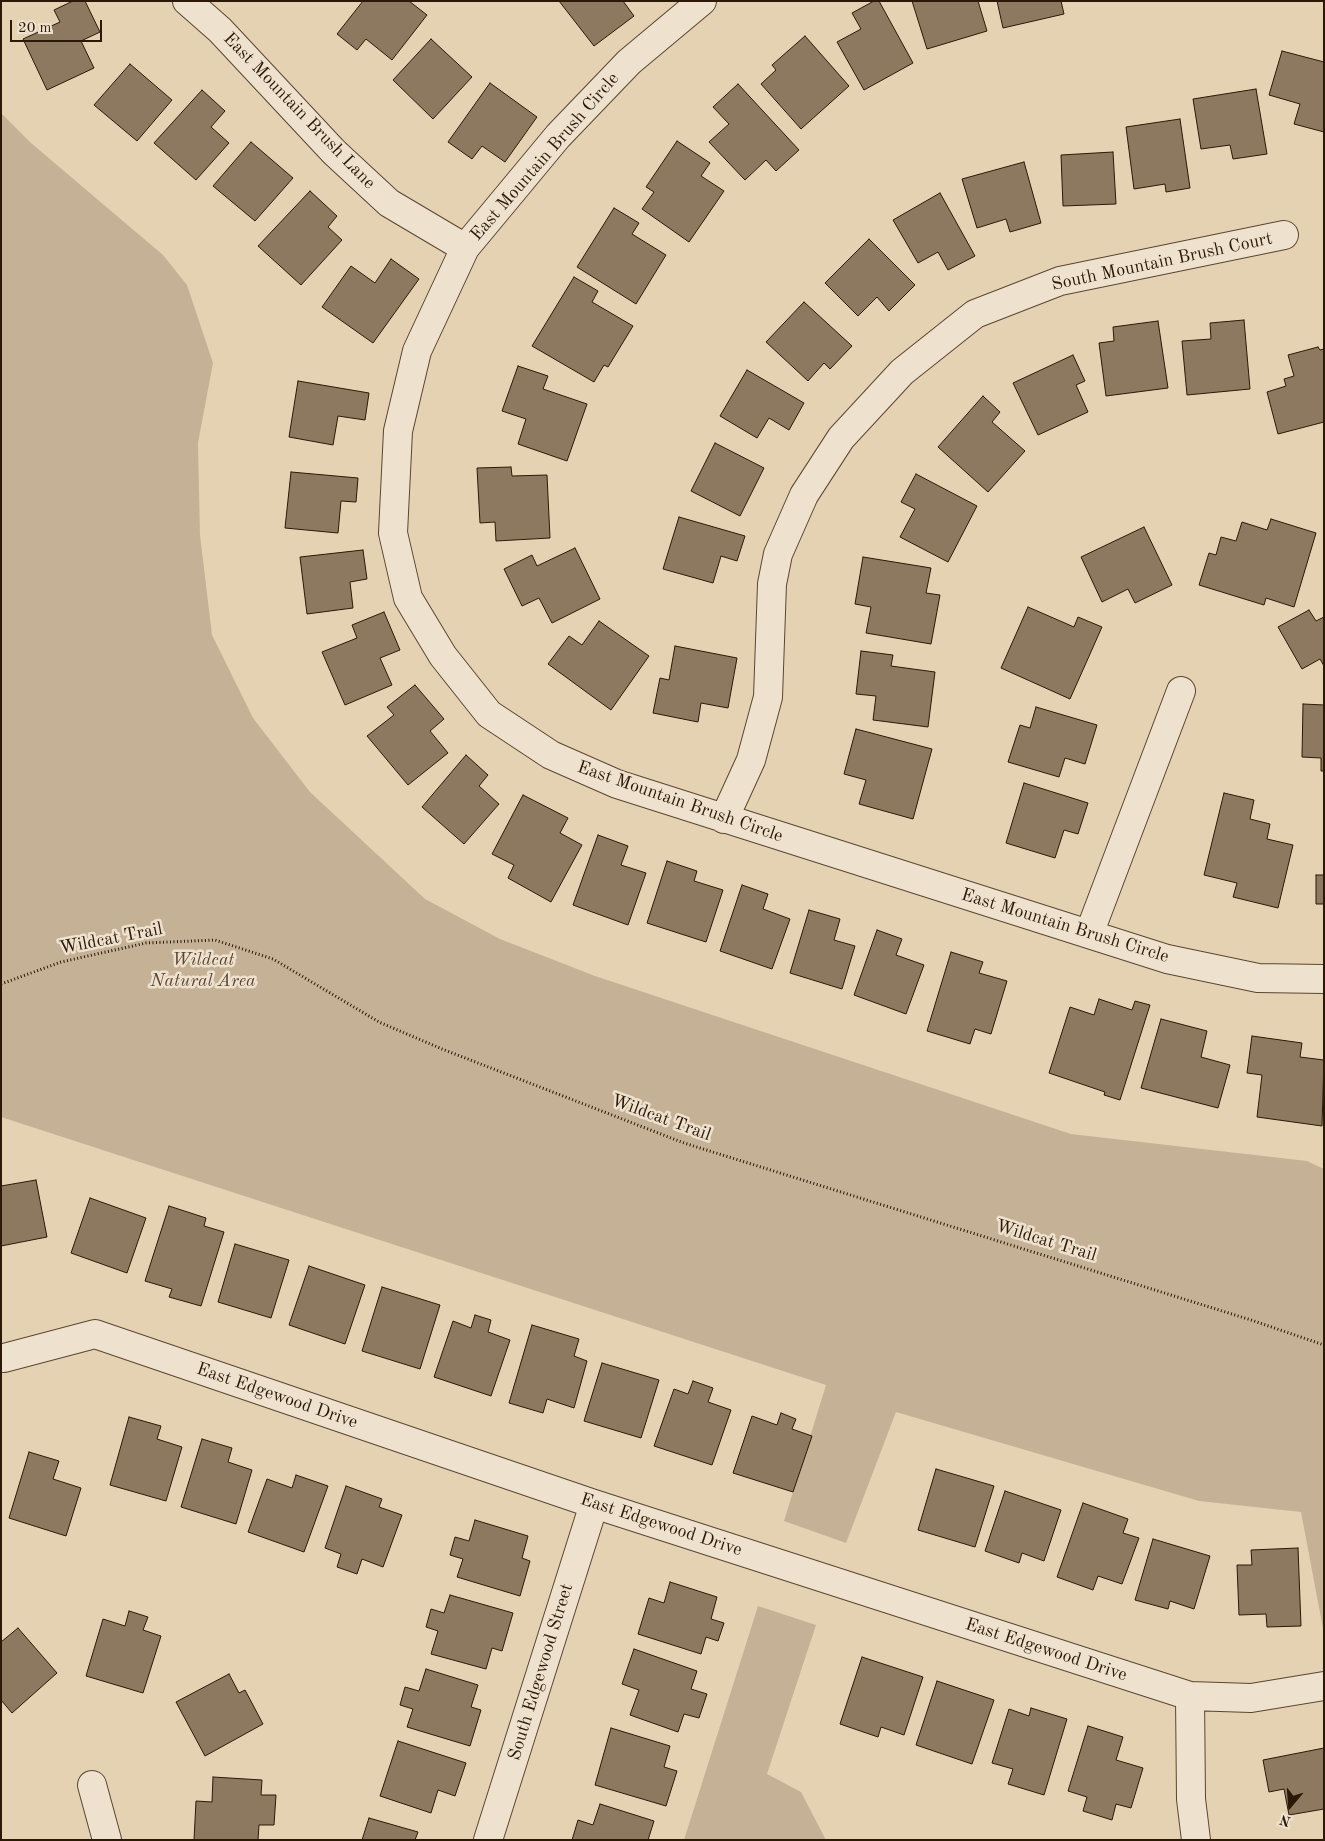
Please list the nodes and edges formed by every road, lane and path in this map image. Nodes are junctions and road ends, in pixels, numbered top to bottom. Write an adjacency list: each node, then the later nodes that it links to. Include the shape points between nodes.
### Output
1 (188, 1): 4 (street, East Mountain Brush Lane, via 220,30 334,152 390,203)
2 (702, 1): 4 (street, East Mountain Brush Circle, via 629,62 590,102)
3 (1284, 235): 6 (street, South Mountain Brush Court, via 1060,281 974,314 902,372 841,438 804,495 778,554 772,584 768,697 751,760)
4 (465, 248): 6 (street, East Mountain Brush Circle, via 417,351 398,431 393,533 408,598 443,656 489,714 551,756 617,784)
5 (1181, 691): 7 (street)
6 (724, 819): 7 (street, East Mountain Brush Circle)
7 (1089, 934): 8 (street, East Mountain Brush Circle, via 1167,959 1258,978)
8 (1324, 979)
9 (1, 984): 10 (path, Wildcat Trail, via 61,962 146,943 215,940 274,959 379,1022 684,1142)
10 (1324, 1345)
11 (4, 1358): 12 (street, East Edgewood Drive, via 95,1334)
12 (594, 1504): 14 (street, East Edgewood Drive); 17 (street, South Edgewood Street)
13 (1324, 1686): 14 (street, East Edgewood Drive, via 1250,1698)
14 (1190, 1696): 18 (street, via 1191,1799)
15 (92, 1785): 16 (street)
16 (107, 1840)
17 (488, 1840)
18 (1196, 1840)

